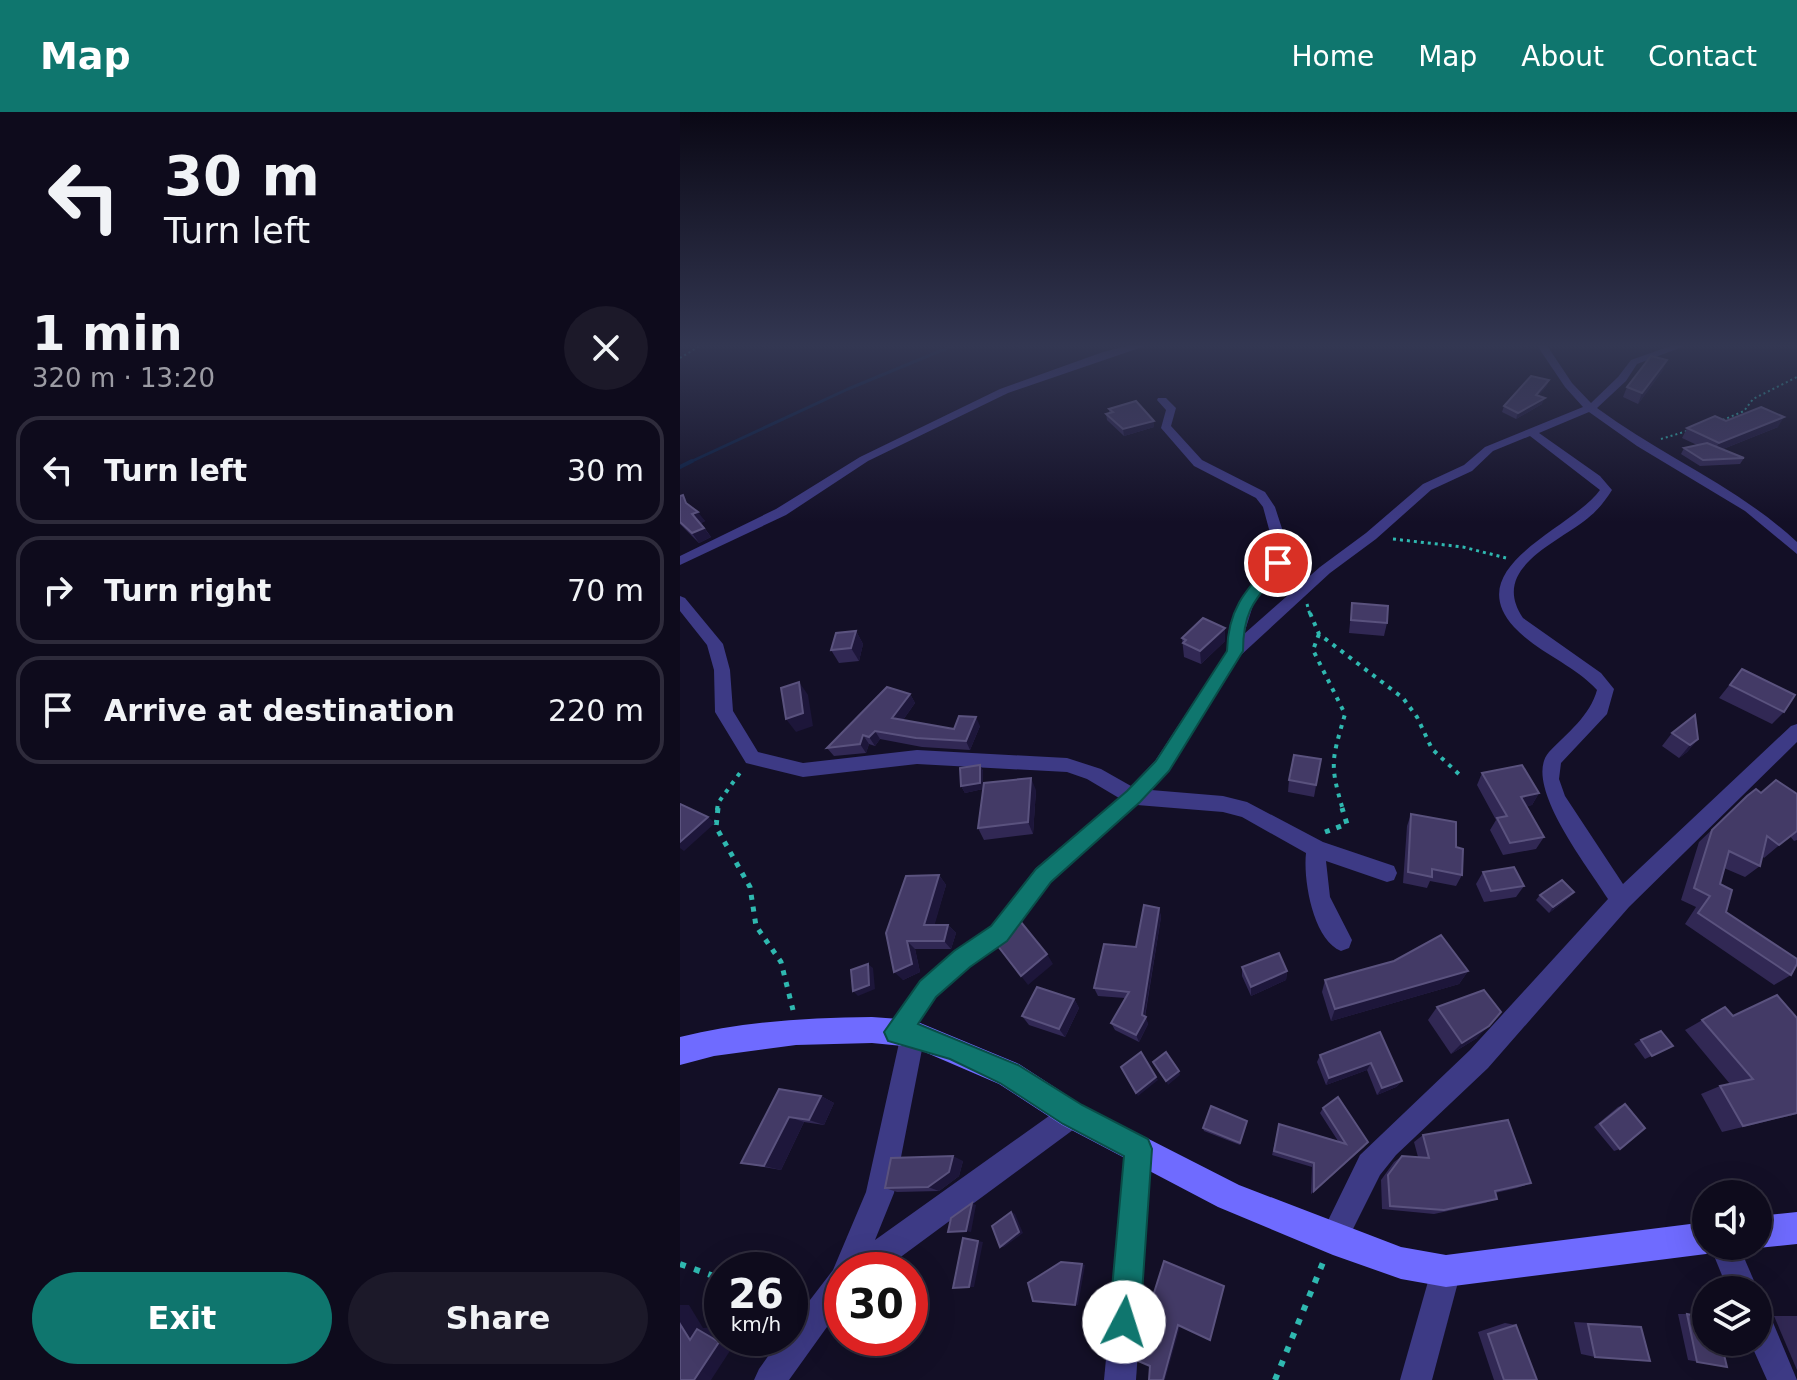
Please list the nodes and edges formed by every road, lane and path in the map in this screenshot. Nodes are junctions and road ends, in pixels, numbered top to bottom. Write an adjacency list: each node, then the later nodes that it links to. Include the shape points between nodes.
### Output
1 (979, 403): 13 (street, via 864,459 781,512)
2 (1165, 403): 18 (street, via 1172,410 1165,426 1191,458 1261,495 1276,525 1281,554 1242,608)
3 (1586, 403): 6 (street)
4 (1596, 403): 6 (street)
5 (1750, 403): 7 (path, via 1744,411)
6 (1591, 408): 9 (street); 10 (street)
7 (1714, 423)
8 (1697, 428): 10 (path)
9 (1531, 432): 11 (street, via 1489,449 1468,468 1427,487); 14 (street, via 1606,490 1590,510)
10 (1643, 444): 12 (street, via 1736,500)
11 (1371, 536): 14 (path, via 1463,547); 15 (street)
12 (1797, 550)
13 (680, 561)
14 (1518, 562): 25 (street, via 1506,597 1516,622 1582,666 1606,689 1601,709 1552,761 1550,779 1556,799)
15 (1303, 590): 17 (path); 18 (street)
16 (680, 601): 20 (street, via 715,644 724,712)
17 (1319, 634): 21 (path, via 1403,698 1432,749); 23 (path, via 1313,650 1345,714 1332,773 1347,824 1319,834)
18 (1235, 651): 22 (street, via 1176,749)
19 (1797, 731): 25 (street)
20 (752, 758): 22 (street, via 803,770 917,757 1067,765); 27 (path, via 718,803 716,827 750,887 756,926 781,962)
21 (1462, 777)
22 (1133, 797): 23 (street, via 1247,810); 28 (street, via 1043,875 999,933 928,989)
23 (1317, 849): 24 (street); 26 (street, via 1317,899)
24 (1387, 873)
25 (1621, 900): 34 (street, via 1479,1059 1370,1165)
26 (1341, 940)
27 (796, 1032): 28 (street); 29 (street)
28 (905, 1033): 30 (street, via 1009,1074); 36 (street, via 880,1193)
29 (680, 1051)
30 (1072, 1115): 31 (street); 37 (street)
31 (1139, 1149): 34 (street, via 1229,1196); 44 (street)
32 (1797, 1228): 33 (street)
33 (1772, 1231)
34 (1333, 1239): 40 (street, via 1401,1263); 45 (path)
35 (1692, 1240): 40 (street)
36 (855, 1252)
37 (883, 1252)
38 (680, 1264): 39 (path)
39 (704, 1271)
40 (1446, 1271): 46 (street)
41 (824, 1306): 43 (street)
42 (1772, 1355): 47 (street)
43 (770, 1380)
44 (1120, 1380)
45 (1275, 1380)
46 (1416, 1380)
47 (1783, 1380)

